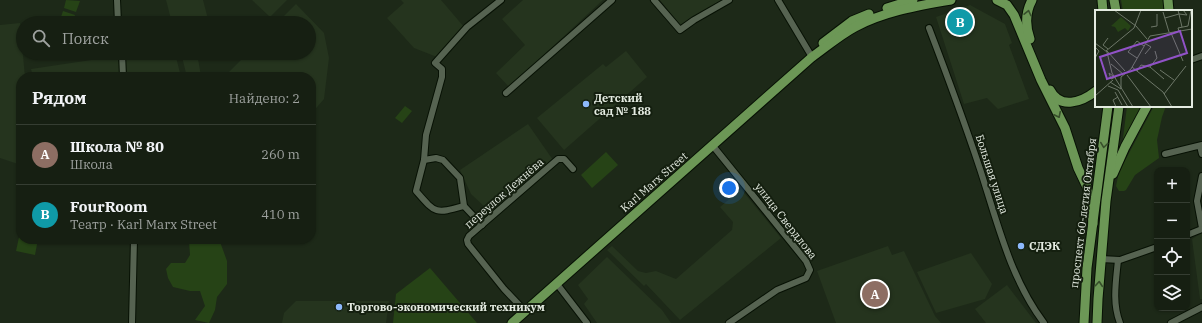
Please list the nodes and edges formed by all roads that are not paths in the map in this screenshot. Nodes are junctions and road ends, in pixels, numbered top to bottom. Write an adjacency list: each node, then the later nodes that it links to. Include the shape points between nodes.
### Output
1 (117, 0): 15 (street)
2 (501, 0): 31 (street, via 467,27 435,63 442,69 442,77 426,135)
3 (612, 0): 23 (street)
4 (654, 0): 5 (street, via 680,30)
5 (729, 0)
6 (778, 0): 18 (street)
7 (912, 0): 18 (highway, Karl Marx Street, via 852,21 823,42)
8 (951, 0): 18 (highway, Karl Marx Street, via 873,19 849,31)
9 (997, 0): 36 (highway, one-way to 36, via 1007,5 1014,15 1064,128 1087,187)
10 (1032, 0): 22 (highway, one-way to 10, via 1086,98 1066,103 1053,97 1026,28)
11 (1102, 0): 13 (highway)
12 (1168, 0): 14 (highway)
13 (1103, 10)
14 (1169, 10)
15 (118, 16)
16 (929, 28): 52 (street, Большая улица, via 960,110 1014,272 1029,302)
17 (1202, 56): 20 (street)
18 (812, 57): 28 (highway, Karl Marx Street)
19 (122, 60): 21 (street)
20 (1192, 60)
21 (123, 72)
22 (1095, 92)
23 (506, 93)
24 (1108, 107): 36 (highway, проспект 60-летия Октября, one-way to 36)
25 (1119, 107): 34 (highway, проспект 60-летия Октября)
26 (1146, 107): 34 (highway, via 1119,159)
27 (1201, 145): 29 (street); 30 (street)
28 (713, 146): 44 (highway, Karl Marx Street); 51 (street, улица Свердлова, via 806,261 810,270 806,278 777,290)
29 (1165, 154)
30 (1202, 154)
31 (424, 160): 35 (street, via 443,160 460,178); 35 (street, via 416,191 437,211)
32 (573, 169): 37 (street, переулок Дежнёва, via 564,159 558,159)
33 (1202, 176): 38 (street, via 1197,201)
34 (1106, 201): 42 (highway, проспект 60-летия Октября)
35 (464, 206): 37 (street)
36 (1093, 224): 47 (highway, проспект 60-летия Октября)
37 (482, 225): 46 (street, переулок Дежнёва, via 469,236 468,244)
38 (1202, 228): 39 (street)
39 (1190, 234)
40 (134, 244): 48 (street)
41 (1154, 248): 43 (street)
42 (1101, 259): 43 (street); 53 (highway, проспект 60-летия Октября, one-way to 42)
43 (1118, 260): 54 (street, via 1115,306)
44 (557, 284): 46 (highway, Karl Marx Street); 50 (street)
45 (1202, 307): 55 (street)
46 (525, 311): 49 (highway, Karl Marx Street)
47 (1084, 322)
48 (132, 323)
49 (512, 323)
50 (587, 323)
51 (729, 323)
52 (1044, 323)
53 (1097, 323)
54 (1120, 323)
55 (1171, 323)

